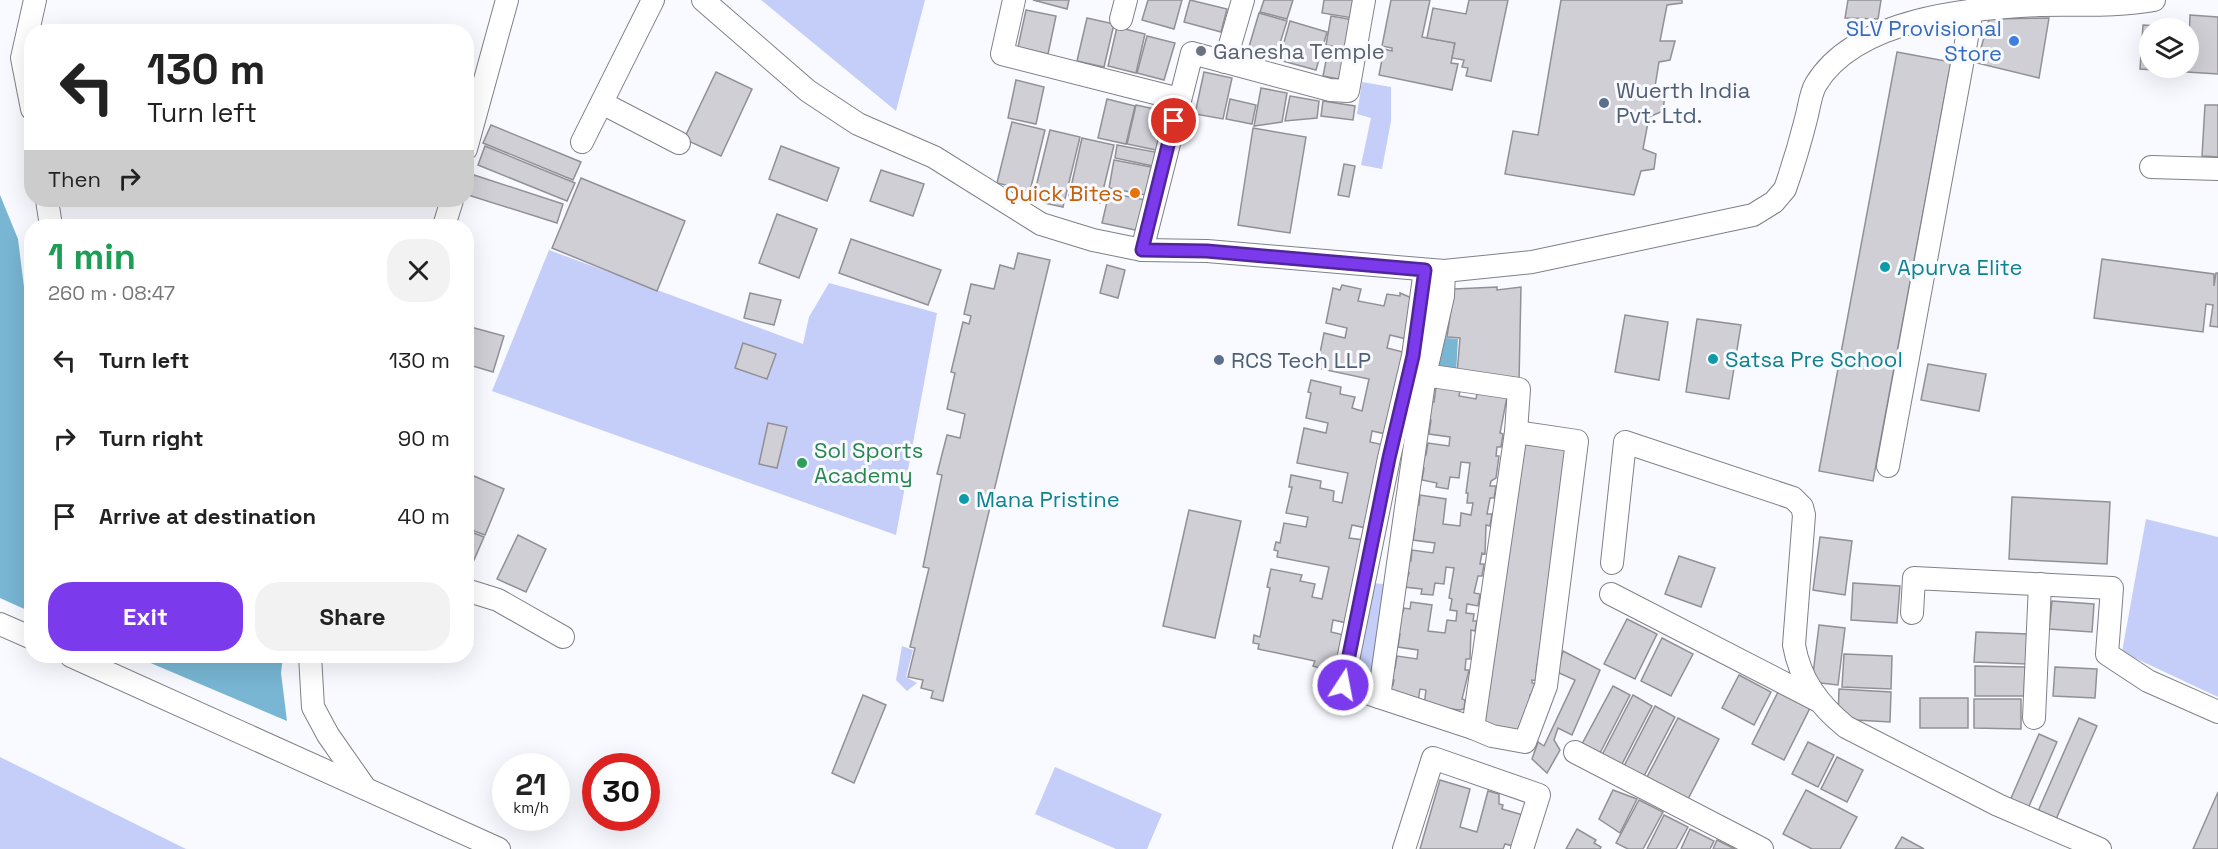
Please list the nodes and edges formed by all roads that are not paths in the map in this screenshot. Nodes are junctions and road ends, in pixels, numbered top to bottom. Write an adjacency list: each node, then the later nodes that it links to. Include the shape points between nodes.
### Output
1 (35, 0): 10 (street)
2 (507, 0): 16 (street)
3 (653, 0): 15 (street)
4 (703, 0): 21 (street, via 808,91 858,124 934,157 1041,224)
5 (1014, 0): 14 (street, via 1002,54)
6 (1243, 0): 12 (street)
7 (1364, 0): 12 (street, via 1348,91 1330,90)
8 (2154, 0): 9 (street)
9 (1972, 10): 22 (street, via 1916,22 1863,40 1833,64 1815,86 1785,189 1774,202 1753,215 1532,262); 25 (street)
10 (30, 24)
11 (24, 49): 13 (street)
12 (1225, 62): 14 (street, via 1192,54)
13 (24, 68)
14 (1179, 99): 21 (street)
15 (602, 103): 17 (street); 18 (street)
16 (474, 120)
17 (582, 142)
18 (679, 143)
19 (2151, 167): 20 (street)
20 (2218, 169)
21 (1142, 250): 22 (street, via 1207,251)
22 (1435, 270): 23 (street, via 1443,296)
23 (1422, 363): 24 (street, via 1519,389); 36 (street); 36 (street, via 1389,458 1343,685)
24 (1516, 432): 40 (street); 40 (street, via 1577,441 1546,686 1525,742)
25 (1888, 466)
26 (1612, 563): 37 (street, via 1625,442 1793,498 1804,515 1794,645 1805,681)
27 (2040, 584): 30 (street, via 1914,578); 38 (street, via 2112,588 2107,654 2148,681); 39 (street)
28 (474, 592): 33 (street, via 498,600)
29 (1611, 594): 37 (street)
30 (1912, 613)
31 (0, 624): 32 (street)
32 (24, 634)
33 (563, 638)
34 (87, 663): 42 (street)
35 (310, 663): 42 (street, via 313,707)
36 (1379, 697): 40 (street)
37 (1819, 701): 47 (street, via 1845,727 1998,805)
38 (2218, 712)
39 (2034, 718)
40 (1473, 728)
41 (1575, 752): 46 (street)
42 (364, 786): 43 (street)
43 (499, 849)
44 (1404, 849): 45 (street, via 1433,758 1539,795)
45 (1522, 849)
46 (1762, 849)
47 (2100, 849)

